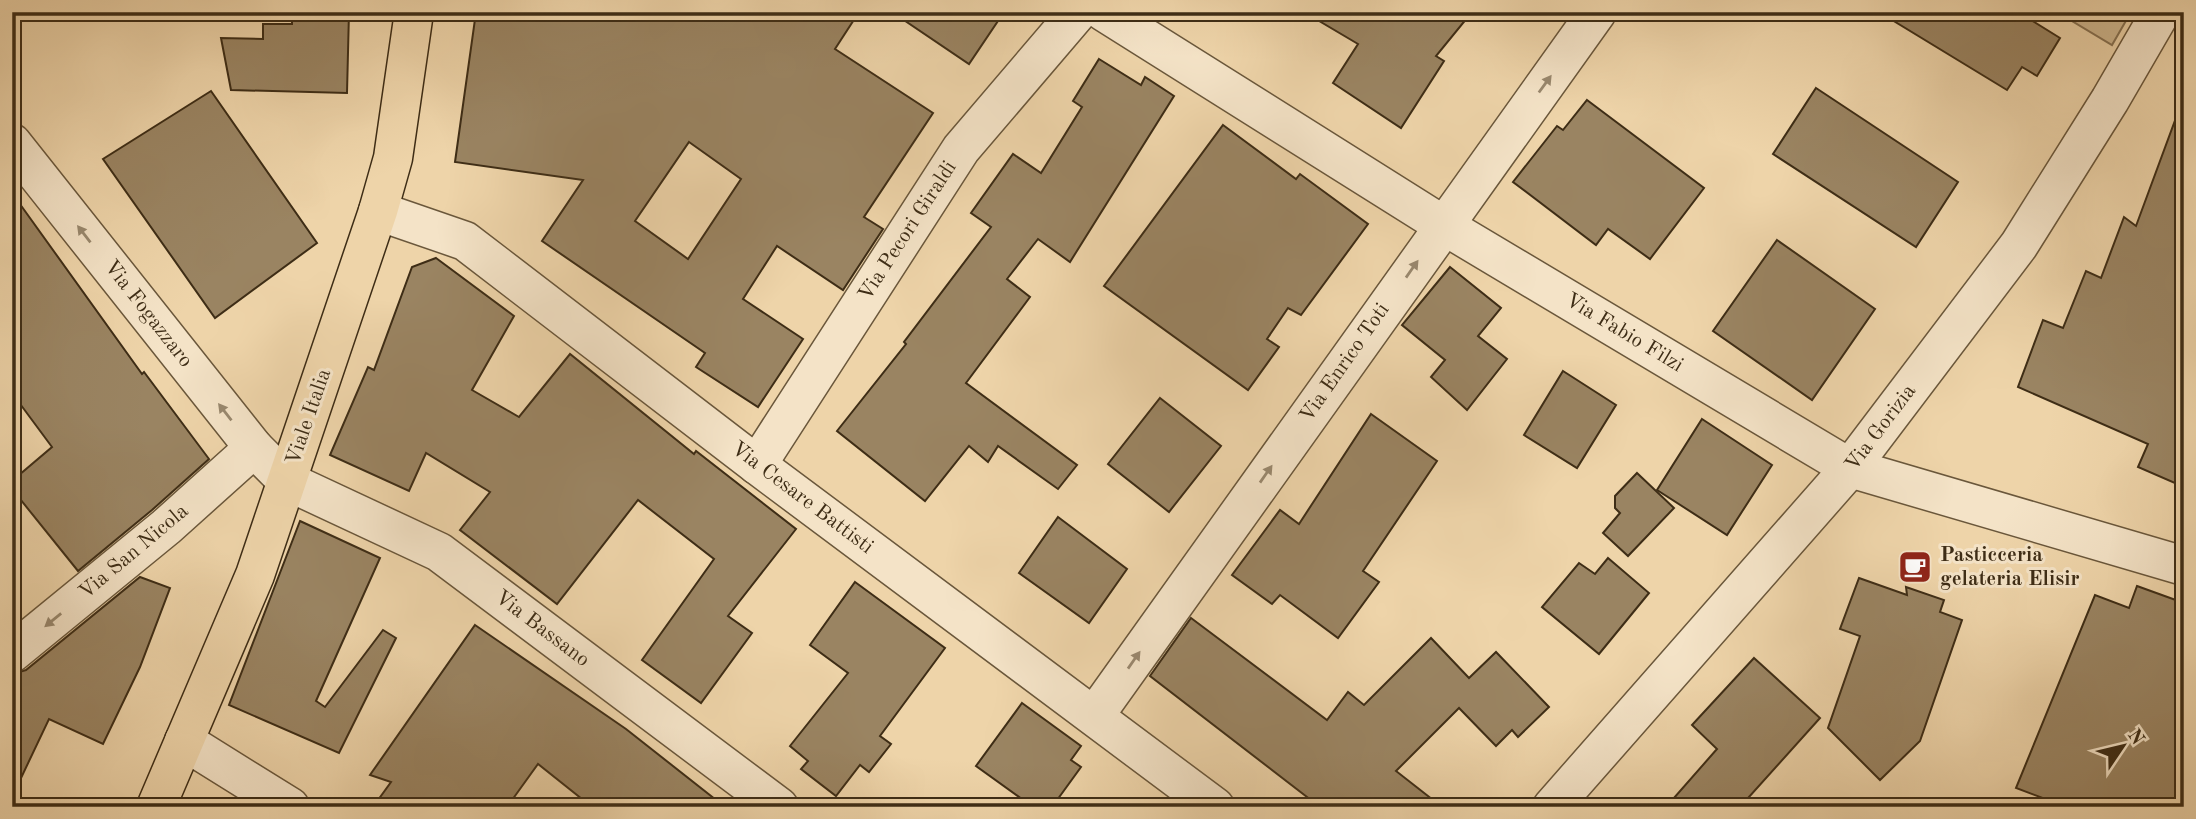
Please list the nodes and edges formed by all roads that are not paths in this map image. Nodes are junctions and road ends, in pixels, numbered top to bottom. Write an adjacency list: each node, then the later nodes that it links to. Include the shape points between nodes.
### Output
1 (414, 12): 7 (main road, Viale Italia, via 393,158)
2 (1078, 12): 10 (street, Via Pecori Giraldi, via 961,149)
3 (1104, 12): 8 (street, Via Fabio Filzi)
4 (1597, 12): 8 (street, Via Enrico Toti, one-way to 4)
5 (2161, 12): 11 (street, Via Gorizia, via 2019,245)
6 (12, 143): 9 (street, Via Fogazzaro, one-way to 6)
7 (378, 211): 10 (street, Via Cesare Battisti, via 465,241); 12 (main road, Viale Italia)
8 (1443, 225): 11 (street, Via Fabio Filzi); 15 (street, Via Enrico Toti, one-way to 8)
9 (254, 448): 12 (street, Via Fogazzaro); 14 (street, Via San Nicola, one-way to 14)
10 (757, 465): 15 (street, Via Cesare Battisti)
11 (1850, 468): 13 (street, Via Fabio Filzi); 21 (street, Via Gorizia)
12 (287, 481): 16 (main road, Viale Italia, via 255,575); 19 (street, Via Bassano, via 439,552)
13 (2184, 566)
14 (12, 653)
15 (1095, 715): 20 (street, Via Cesare Battisti)
16 (184, 741): 17 (main road, Viale Italia); 18 (street)
17 (156, 807)
18 (290, 807)
19 (779, 807)
20 (1215, 807)
21 (1552, 807)

